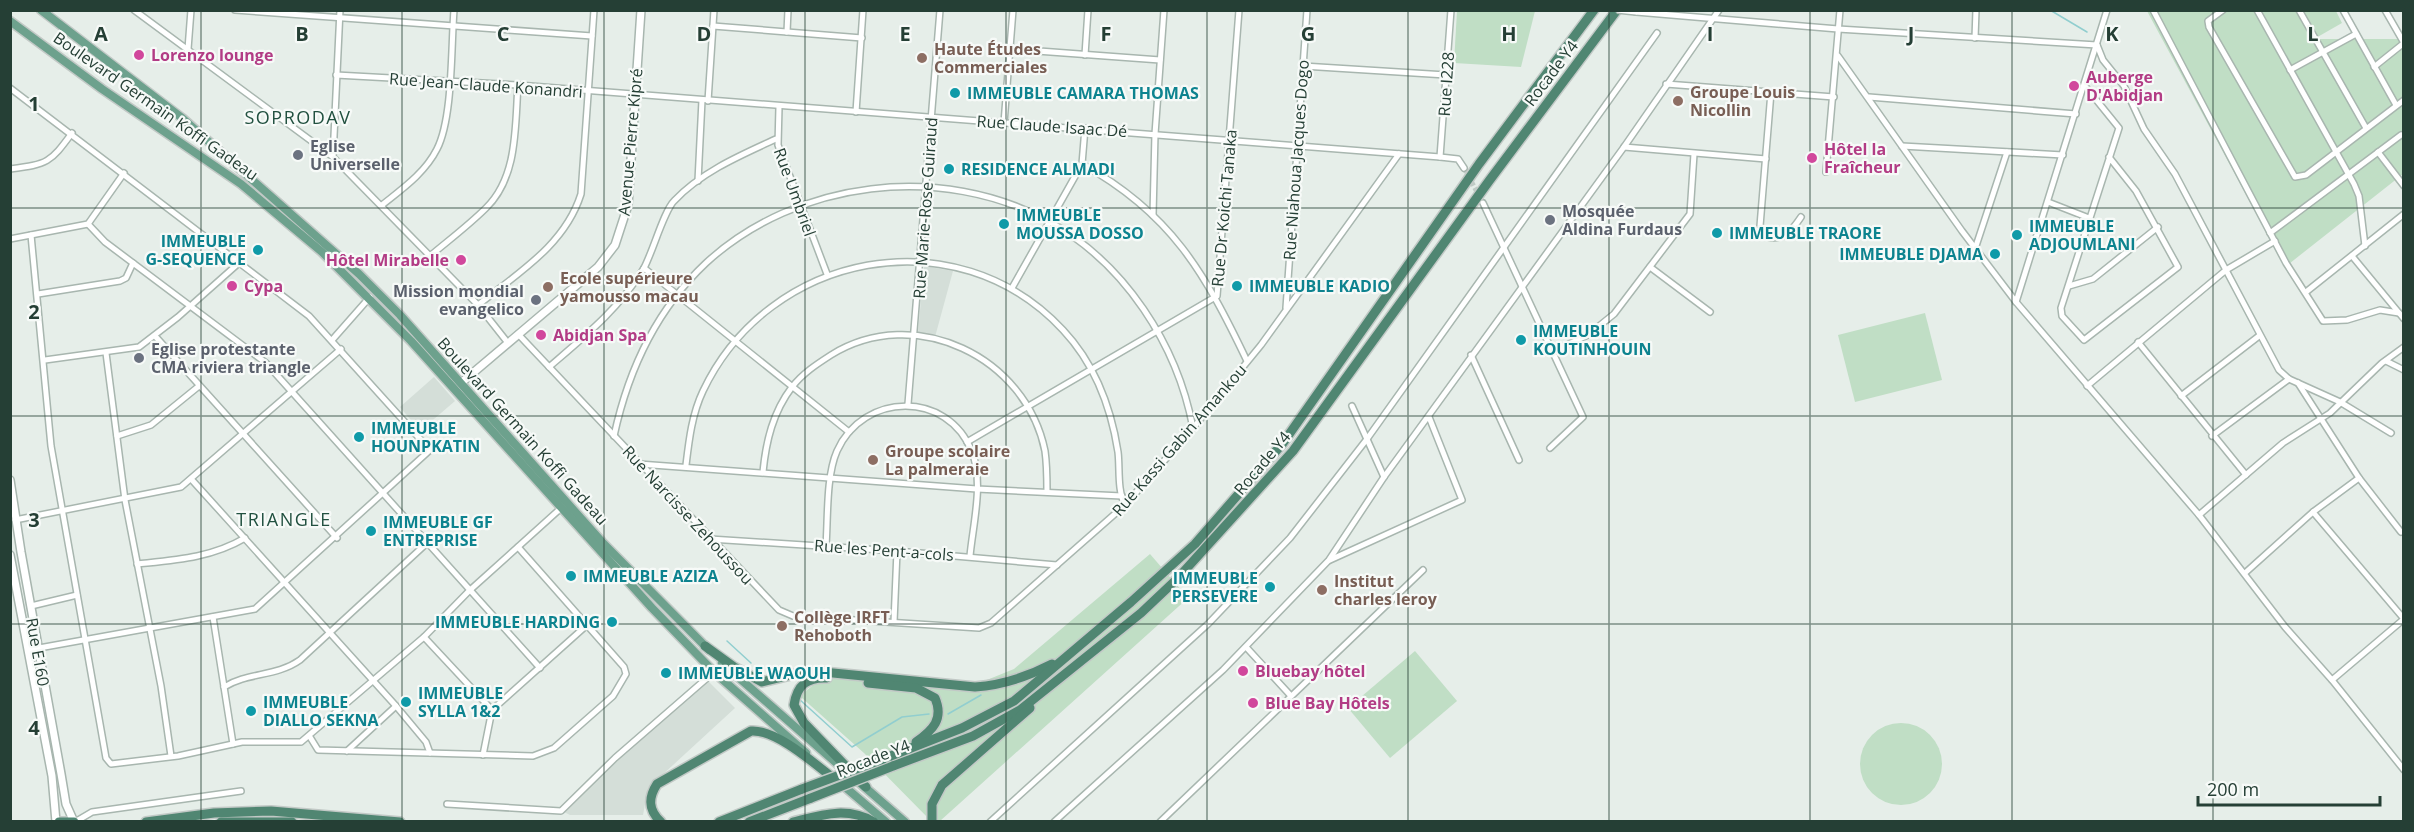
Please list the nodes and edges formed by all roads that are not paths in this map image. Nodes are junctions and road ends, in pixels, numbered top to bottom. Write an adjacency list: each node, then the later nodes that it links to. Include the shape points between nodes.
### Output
1 (41, 10): 167 (main road, Boulevard Germain Koffi Gadeau, via 182,118 289,210 380,295)
2 (134, 10): 46 (street)
3 (191, 10): 46 (street)
4 (235, 10): 32 (street)
5 (340, 10): 32 (street)
6 (454, 10): 35 (street)
7 (594, 10): 41 (street)
8 (640, 10): 64 (street, Avenue Pierre Kipré)
9 (714, 10): 36 (street)
10 (788, 10): 38 (street)
11 (863, 10): 42 (street)
12 (940, 10): 73 (street, Rue Marie-Rose Guiraud)
13 (1013, 10): 47 (street)
14 (1088, 10): 49 (street)
15 (1164, 10): 51 (street)
16 (1239, 10): 81 (street, Rue Dr Koichi Tanaka)
17 (1307, 10): 52 (street, Rue Niahoua Jacques Dogo)
18 (1451, 10): 56 (street, Rue I228)
19 (1594, 10): 239 (highway, Rocade Y4, via 1479,164 1283,443 1195,544)
20 (1617, 10): 31 (street, bridge); 245 (highway, Rocade Y4, via 1293,450 1177,579)
21 (1719, 10): 33 (street)
22 (1840, 10): 37 (street)
23 (1976, 10): 43 (street)
24 (2107, 10): 45 (street)
25 (2153, 10): 115 (street)
26 (2223, 10): 88 (street, via 2208,21 2209,27 2291,172 2300,178)
27 (2257, 10): 54 (street)
28 (2299, 10): 48 (street)
29 (2343, 10): 40 (street)
30 (2385, 10): 44 (street)
31 (1636, 12): 33 (street)
32 (339, 18): 35 (street); 55 (street)
33 (1713, 18): 37 (street); 58 (street)
34 (10, 21): 138 (main road, Boulevard Germain Koffi Gadeau, via 241,184)
35 (453, 26): 41 (street); 57 (street)
36 (713, 26): 38 (street); 67 (street)
37 (1838, 29): 43 (street); 50 (street)
38 (787, 32): 42 (street)
39 (1657, 33): 120 (street)
40 (2356, 34): 48 (street); 53 (street)
41 (591, 36): 62 (street)
42 (862, 38): 71 (street)
43 (1975, 38): 45 (street)
44 (2403, 43): 53 (street)
45 (2097, 45): 60 (street); 129 (street, via 2103,60 2124,86 2144,129 2175,174)
46 (188, 49): 91 (street)
47 (1011, 49): 49 (street); 74 (street)
48 (2322, 52): 54 (street); 76 (street)
49 (1085, 55): 51 (street)
50 (1838, 56): 65 (street); 66 (street)
51 (1160, 60): 78 (street)
52 (1303, 66): 56 (street); 82 (street, Rue Niahoua Jacques Dogo)
53 (2374, 67): 69 (street)
54 (2290, 70): 88 (street)
55 (336, 75): 57 (street, Rue Jean-Claude Konandri); 91 (street)
56 (1446, 75): 92 (street, Rue I228)
57 (448, 81): 59 (street, Rue Jean-Claude Konandri); 106 (street, via 444,127 437,148 418,174)
58 (1666, 84): 63 (street); 84 (street)
59 (518, 85): 62 (street, Rue Jean-Claude Konandri); 122 (street, via 512,155 501,187 488,207)
60 (2085, 86): 72 (street); 93 (street, via 2118,124)
61 (10, 88): 77 (street)
62 (589, 92): 64 (street, Rue Jean-Claude Konandri); 140 (street, via 580,194 568,224 543,252)
63 (1771, 92): 65 (street); 94 (street)
64 (635, 95): 67 (street, Rue Claude Isaac Dé); 147 (street, Avenue Pierre Kipré, via 628,205 615,245 598,267)
65 (1834, 97): 98 (street)
66 (1869, 98): 72 (street); 83 (street)
67 (705, 100): 70 (street, Rue Claude Isaac Dé); 101 (street)
68 (2403, 100): 69 (street)
69 (2396, 105): 76 (street)
70 (779, 106): 71 (street, Rue Claude Isaac Dé); 80 (street, Rue Umbriel)
71 (856, 112): 73 (street, Rue Claude Isaac Dé)
72 (2076, 114): 90 (street)
73 (932, 117): 74 (street, Rue Claude Isaac Dé); 103 (street, Rue Marie-Rose Guiraud)
74 (1004, 123): 75 (street, Rue Claude Isaac Dé)
75 (1085, 128): 78 (street, Rue Claude Isaac Dé); 95 (street)
76 (2366, 128): 88 (street)
77 (72, 133): 97 (street, via 51,160); 99 (street)
78 (1155, 134): 81 (street, Rue Claude Isaac Dé); 109 (street)
79 (2401, 135): 86 (street)
80 (776, 139): 101 (street, via 726,163); 107 (street, Rue Umbriel)
81 (1230, 140): 82 (street, Rue Claude Isaac Dé); 137 (street, Rue Dr Koichi Tanaka)
82 (1297, 146): 87 (street, Rue Claude Isaac Dé); 142 (street, Rue Niahoua Jacques Dogo)
83 (1902, 146): 85 (street); 121 (street)
84 (1624, 147): 89 (street); 131 (street)
85 (2007, 152): 90 (street); 121 (street)
86 (2378, 152): 100 (street); 102 (street)
87 (1399, 153): 92 (street, Rue Claude Isaac Dé); 142 (street, Rue Kassi Gabin Amankou)
88 (2336, 153): 100 (street)
89 (1694, 154): 94 (street); 127 (street, via 1690,214)
90 (2063, 155): 104 (street)
91 (333, 157): 106 (street)
92 (1440, 157): 96 (street, Rue Claude Isaac Dé, via 1458,159)
93 (2109, 157): 111 (street); 114 (street)
94 (1766, 159): 110 (street, via 1762,231 1768,237 1783,237)
95 (1082, 164): 109 (street, via 1106,177); 112 (street)
96 (1464, 168)
97 (10, 169)
98 (1826, 172)
99 (124, 173): 113 (street); 124 (street)
100 (2349, 174): 115 (street); 119 (street, via 2359,196)
101 (698, 182): 128 (street, via 669,207)
102 (2402, 182)
103 (926, 188): 107 (street, via 854,190); 112 (street, via 983,197); 126 (street, Rue Marie-Rose Guiraud)
104 (2048, 202): 111 (street); 139 (street)
105 (1483, 203): 120 (street)
106 (382, 205): 122 (street)
107 (799, 205): 130 (street, Rue Umbriel); 136 (street, via 718,253)
108 (2403, 214): 119 (street)
109 (1153, 215): 137 (street, via 1194,261)
110 (1801, 217)
111 (2089, 218): 132 (street)
112 (1049, 222): 133 (street); 146 (street, via 1079,242 1121,280)
113 (88, 224): 116 (street); 125 (street)
114 (2158, 226): 132 (street, via 2093,279); 132 (street, via 2178,267 2084,339 2060,312)
115 (2271, 233): 118 (street)
116 (32, 235): 117 (street); 135 (street)
117 (10, 239)
118 (2275, 241): 129 (street); 134 (street)
119 (2365, 246): 123 (street)
120 (1503, 248): 131 (street); 187 (street)
121 (1975, 249): 139 (street)
122 (430, 256): 140 (street)
123 (2352, 256): 134 (street); 144 (street)
124 (240, 262): 141 (street); 151 (street)
125 (133, 263): 135 (street, via 126,278 120,281); 141 (street)
126 (921, 263): 130 (street, via 882,263); 133 (street, via 962,268); 148 (street, Rue Marie-Rose Guiraud)
127 (1650, 267): 143 (street); 157 (street, via 1606,322)
128 (644, 268): 136 (street); 163 (street, via 609,313)
129 (2226, 270): 150 (street); 153 (street)
130 (827, 274): 152 (street, via 777,302)
131 (1522, 285): 157 (street); 159 (street)
132 (2069, 286)
133 (1012, 288): 164 (street, via 1055,322)
134 (2306, 292): 144 (street, via 2327,322 2380,310)
135 (38, 294): 160 (street)
136 (676, 295): 152 (street); 185 (street, via 634,368)
137 (1217, 296): 146 (street, Rue Dr Koichi Tanaka); 161 (street)
138 (370, 297): 151 (street); 206 (main road, Boulevard Germain Koffi Gadeau)
139 (2016, 302): 170 (street)
140 (478, 305): 154 (street)
141 (191, 306): 149 (street); 172 (street, via 258,355)
142 (1286, 310): 161 (street, Rue Kassi Gabin Amankou)
143 (1710, 312)
144 (2399, 314): 145 (street)
145 (2403, 320)
146 (1157, 331): 164 (street, Rue Dr Koichi Tanaka); 180 (street, via 1182,386)
147 (518, 334): 154 (street, Avenue Pierre Kipré); 163 (street, Rue Narcisse Zehoussou)
148 (916, 335): 171 (street, via 882,336 851,345 810,369); 175 (street, Rue Marie-Rose Guiraud); 177 (street, via 956,344 983,358 1006,378)
149 (155, 336): 158 (street, via 133,349); 169 (street)
150 (2259, 336): 166 (street); 173 (street)
151 (333, 339): 156 (street)
152 (734, 341): 171 (street); 192 (street, via 699,401 689,435)
153 (2138, 342): 170 (street); 173 (street)
154 (508, 343): 167 (street, Avenue Pierre Kipré)
155 (2403, 347): 162 (street)
156 (341, 349): 172 (street); 202 (street, via 430,448)
157 (1552, 352): 189 (street, via 1582,417)
158 (106, 353): 160 (street); 184 (street)
159 (1471, 355): 178 (street); 190 (street)
160 (45, 360): 207 (street, via 50,437)
161 (1247, 361): 180 (street, Rue Kassi Gabin Amankou)
162 (2386, 361): 165 (street); 174 (street)
163 (549, 368): 185 (street, Rue Narcisse Zehoussou)
164 (1092, 369): 177 (street, Rue Dr Koichi Tanaka); 203 (street, via 1114,432)
165 (2403, 370)
166 (2289, 380): 168 (street); 186 (street)
167 (462, 383): 238 (main road, Boulevard Germain Koffi Gadeau, via 602,542)
168 (2298, 383): 174 (street); 179 (street)
169 (199, 386): 183 (street); 184 (street, via 151,425)
170 (2087, 386): 209 (street)
171 (792, 388): 181 (street); 193 (street, via 771,427)
172 (291, 392): 183 (street); 202 (street)
173 (2181, 396): 186 (street)
174 (2340, 402): 179 (street); 182 (street)
175 (908, 404): 181 (street, via 879,409); 188 (street, via 936,413 954,425)
176 (1352, 406): 187 (street)
177 (1028, 407): 188 (street, Rue Dr Koichi Tanaka); 201 (street, via 1045,450)
178 (1429, 417): 196 (street); 221 (street, via 1462,500)
179 (2321, 418): 194 (street, via 2283,443); 197 (street)
180 (1193, 428): 205 (street, Rue Kassi Gabin Amankou)
181 (849, 432): 195 (street, via 834,458)
182 (2391, 433)
183 (243, 435): 199 (street); 213 (street)
184 (117, 436): 204 (street)
185 (614, 436): 191 (street, Rue Narcisse Zehoussou)
186 (2212, 436): 194 (street)
187 (1367, 439): 196 (street); 280 (street, via 1290,538 1223,609)
188 (967, 442): 200 (street, via 974,459)
189 (1550, 448)
190 (1519, 460)
191 (639, 464): 192 (street); 214 (street, Rue Narcisse Zehoussou)
192 (686, 465): 193 (street)
193 (763, 472): 195 (street)
194 (2246, 475): 209 (street)
195 (831, 477): 200 (street); 216 (street)
196 (1384, 477): 221 (street)
197 (2359, 478): 208 (street); 211 (street)
198 (10, 480): 210 (street, Rue E160)
199 (192, 480): 204 (street, via 175,490); 212 (street)
200 (976, 489): 201 (street); 220 (street)
201 (1047, 492): 203 (street)
202 (384, 494): 213 (street); 215 (street)
203 (1122, 496): 205 (street)
204 (125, 500): 207 (street); 222 (street)
205 (1125, 505): 223 (street, Rue Kassi Gabin Amankou)
206 (560, 509): 217 (street); 244 (main road, Boulevard Germain Koffi Gadeau)
207 (61, 512): 210 (street); 228 (street)
208 (2313, 512): 225 (street); 231 (street)
209 (2199, 515): 225 (street)
210 (15, 520): 229 (street, Rue E160)
211 (2401, 532)
212 (245, 538): 222 (street, via 219,552); 226 (street)
213 (337, 538): 226 (street)
214 (710, 539): 216 (street, Rue les Pent-a-cols); 232 (street, Rue Narcisse Zehoussou, via 785,613)
215 (427, 543): 227 (street); 235 (street)
216 (826, 546): 218 (street, Rue les Pent-a-cols)
217 (518, 547): 227 (street); 233 (street)
218 (897, 551): 220 (street, Rue les Pent-a-cols); 232 (street)
219 (10, 555): 242 (street, Rue E160)
220 (970, 556): 223 (street, Rue les Pent-a-cols)
221 (1329, 560): 240 (street)
222 (137, 564): 234 (street)
223 (1057, 565): 232 (street, Rue Kassi Gabin Amankou, via 979,628)
224 (1423, 570): 249 (street)
225 (2245, 573): 247 (street, via 2285,627)
226 (286, 582): 230 (street, via 255,609); 235 (street)
227 (469, 591): 236 (street); 243 (street)
228 (77, 595): 229 (street); 237 (street)
229 (31, 606): 241 (street, Rue E160)
230 (213, 617): 234 (street); 248 (street)
231 (2403, 619): 247 (street)
232 (894, 622)
233 (587, 625): 243 (street); 257 (street, via 626,670 613,696 543,754)
234 (149, 629): 237 (street); 258 (street)
235 (330, 632): 246 (street); 248 (street, via 290,667 240,679)
236 (424, 637): 246 (street); 251 (street)
237 (86, 641): 241 (street); 258 (street, via 107,761 116,764)
238 (705, 646): 239 (highway, via 762,682 823,672 975,687 997,686 1033,674); 261 (main road, Boulevard Germain Koffi Gadeau)
239 (1079, 646): 255 (highway, Rocade Y4, via 994,713)
240 (1246, 647): 249 (street); 281 (street)
241 (38, 649): 242 (street); 266 (street, Rue E160, via 66,804)
242 (28, 650): 265 (street, Rue E160)
243 (540, 668): 251 (street)
244 (714, 672): 260 (main road, Boulevard Germain Koffi Gadeau); 263 (street, via 561,811)
245 (1064, 676): 273 (highway, Rocade Y4, bridge, via 999,723 973,736); 279 (highway, via 942,785 932,804)
246 (373, 680): 250 (street); 252 (street)
247 (2332, 680): 259 (street)
248 (224, 687): 253 (street)
249 (1290, 696): 282 (street)
250 (396, 706): 254 (street); 256 (street, via 426,742)
251 (492, 710): 257 (street)
252 (310, 737): 253 (street, via 296,744); 254 (street, via 318,750)
253 (233, 744): 258 (street)
254 (347, 751): 256 (street)
255 (900, 752): 261 (highway, via 937,723 938,706 927,692 820,678 799,687 794,705 798,715); 272 (highway, Rocade Y4, bridge)
256 (430, 753): 257 (street)
257 (483, 754)
258 (171, 756)
259 (2403, 770)
260 (838, 782): 271 (highway, via 780,740 765,732 751,731 657,784 650,803 652,813); 277 (main road, Boulevard Germain Koffi Gadeau)
261 (866, 788): 278 (main road, Boulevard Germain Koffi Gadeau)
262 (241, 791): 266 (street, via 92,812)
263 (447, 804)
264 (817, 816): 274 (highway); 275 (street); 276 (highway, via 854,813)
265 (57, 822): 266 (highway)
266 (74, 822)
267 (146, 822): 270 (highway, via 213,813 271,811)
268 (221, 822): 269 (highway)
269 (292, 822)
270 (400, 822)
271 (661, 822)
272 (719, 822)
273 (749, 822)
274 (793, 822)
275 (805, 822)
276 (874, 822)
277 (886, 822)
278 (905, 822)
279 (932, 822)
280 (990, 822)
281 (1054, 822)
282 (1160, 822)

